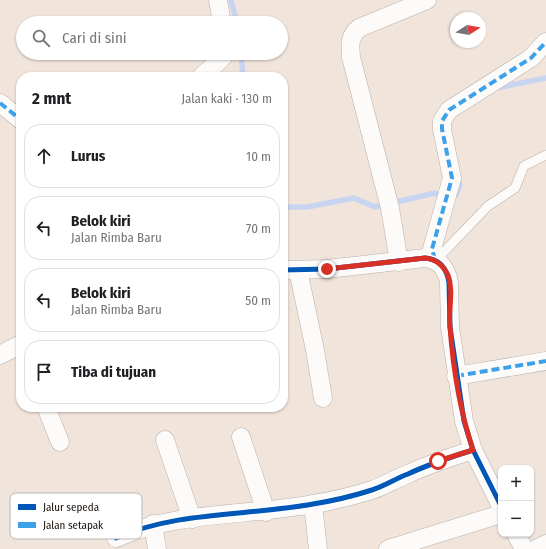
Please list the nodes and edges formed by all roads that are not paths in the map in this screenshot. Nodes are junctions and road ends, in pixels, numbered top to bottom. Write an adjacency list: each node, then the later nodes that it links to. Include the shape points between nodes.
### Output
1 (218, 0): 3 (street)
2 (427, 0): 11 (street, via 360,28 351,37 351,57 388,204)
3 (221, 16)
4 (546, 42): 10 (street, via 531,58 444,115 442,128 452,178 432,249)
5 (221, 60): 6 (street)
6 (207, 72)
7 (0, 103): 8 (street)
8 (16, 116)
9 (546, 155): 10 (lane, via 524,166 515,188 488,206)
10 (436, 260): 11 (street, via 425,258); 16 (street, via 444,269 449,283 450,327)
11 (399, 262): 12 (street)
12 (290, 270): 17 (street, via 315,350)
13 (16, 347): 14 (street)
14 (0, 355)
15 (546, 361): 16 (street)
16 (456, 376): 22 (street, via 464,421)
17 (323, 398)
18 (48, 412): 21 (street)
19 (241, 437): 25 (street)
20 (165, 440): 27 (street)
21 (60, 442)
22 (473, 450): 23 (street); 24 (street, via 438,461 372,490)
23 (498, 501)
24 (313, 504): 25 (street); 33 (street)
25 (266, 512): 27 (street)
26 (498, 515): 34 (street)
27 (192, 519): 28 (street)
28 (153, 524): 29 (street); 32 (street)
29 (142, 528)
30 (518, 537): 35 (street)
31 (546, 544): 36 (street)
32 (157, 549)
33 (318, 549)
34 (388, 549)
35 (524, 549)
36 (536, 549)

